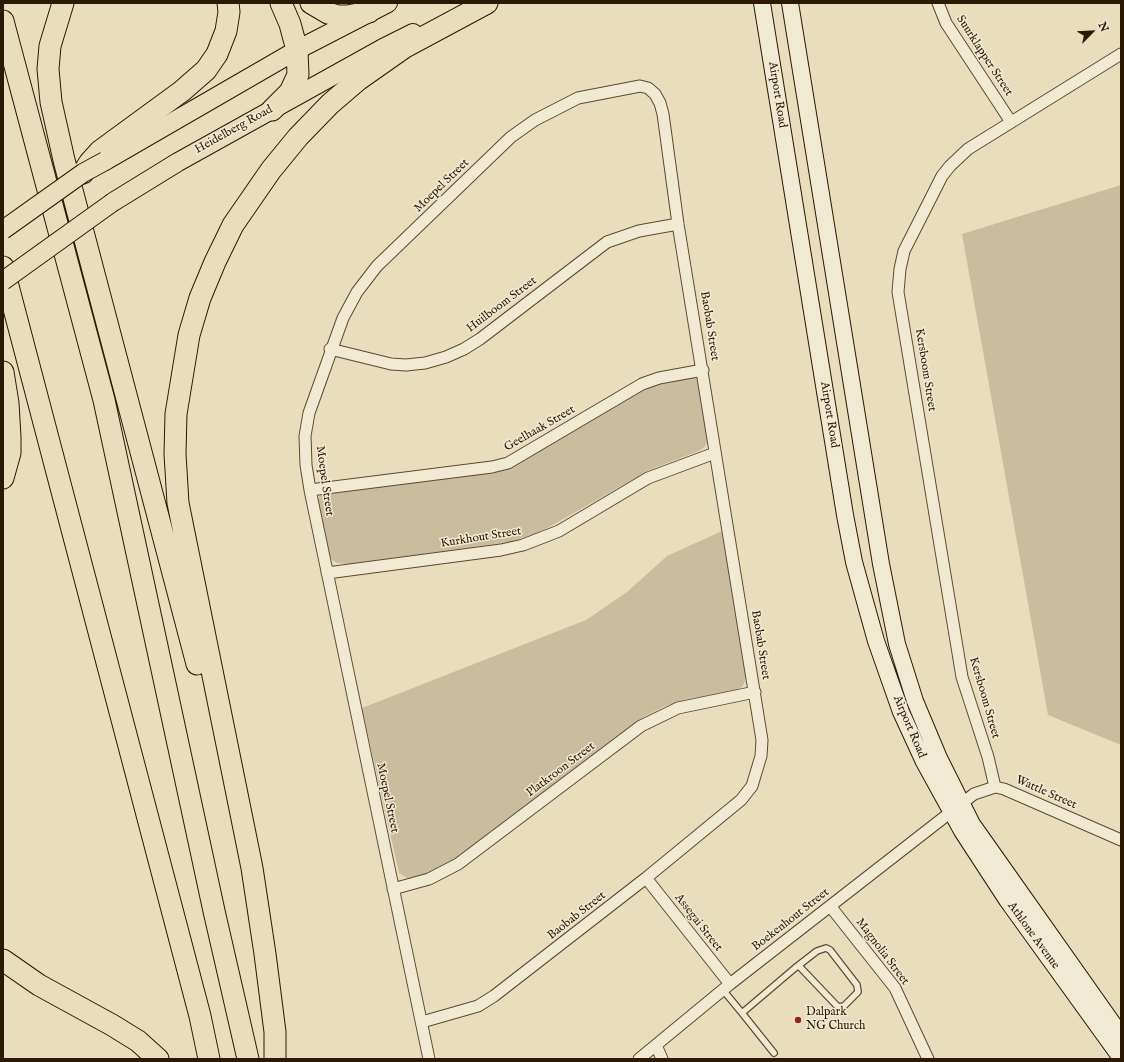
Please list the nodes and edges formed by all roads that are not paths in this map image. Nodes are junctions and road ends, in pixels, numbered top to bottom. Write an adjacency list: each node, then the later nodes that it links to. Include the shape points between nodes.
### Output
1 (63, 3): 38 (highway, via 50,46 48,69 51,102 232,801)
2 (228, 3): 18 (highway, via 226,31 206,70)
3 (280, 3): 13 (highway, via 290,24)
4 (311, 3): 11 (highway, via 338,16)
5 (388, 3): 11 (main road)
6 (479, 3): 16 (main road, Heidelberg Road, via 383,48)
7 (487, 3): 38 (highway, via 405,47 358,80 298,137 271,170 233,225 200,298 189,335 176,414 178,503 239,801)
8 (762, 3): 33 (main road, Airport Road, via 854,562 876,641 901,712 924,762)
9 (790, 3): 33 (main road, Airport Road, via 879,556 898,644 915,701 939,758)
10 (938, 3): 17 (street, Suurklapper Street, via 946,23)
11 (369, 12): 13 (main road)
12 (3, 21): 50 (highway, via 104,400)
13 (297, 50): 16 (highway, via 298,75 294,85); 18 (main road)
14 (1121, 54): 17 (street, Kersboom Street)
15 (660, 103): 20 (street, Baobab Street); 24 (street, Moepel Street, via 648,88 628,87 578,98 535,120 511,138 377,266 357,292)
16 (272, 110): 23 (main road, Heidelberg Road, bridge, via 178,162 113,202)
17 (1010, 122): 32 (street, Kersboom Street, via 968,149 942,176 904,251 898,292 962,677)
18 (102, 156): 19 (highway, via 90,162)
19 (84, 173): 21 (main road, bridge)
20 (678, 224): 24 (street, Huilboom Street, via 639,231 607,242 480,339 446,357 424,363 391,364); 25 (street, Baobab Street)
21 (3, 230)
22 (3, 267): 49 (highway, via 194,993)
23 (3, 281)
24 (330, 349): 29 (street, Moepel Street, via 309,413 305,436)
25 (703, 370): 27 (street, Baobab Street); 29 (street, Geelhaak Street, via 659,378 642,384 508,463)
26 (3, 372): 28 (highway, via 8,403 10,453)
27 (716, 453): 30 (street, Kurkhout Street, via 648,478 558,530 523,545); 31 (street, Baobab Street)
28 (3, 478)
29 (310, 490): 30 (street, Moepel Street)
30 (327, 573): 36 (street, Moepel Street)
31 (755, 692): 35 (street, Baobab Street, via 762,740 761,756 752,786 741,800); 36 (street, Platkroon Street, via 678,708 641,726 458,864 429,879)
32 (995, 787): 33 (street, via 974,794); 34 (street, Wattle Street)
33 (955, 807): 37 (street, Boekenhout Street); 44 (main road, Athlone Avenue, via 987,846); 47 (main road, Athlone Avenue, via 1008,900)
34 (1121, 840)
35 (646, 878): 41 (street, Assegai Street); 43 (street, Baobab Street, via 494,996 478,1006)
36 (393, 889): 43 (street, Moepel Street)
37 (830, 906): 41 (street, Boekenhout Street); 55 (street, Magnolia Street, via 895,988)
38 (265, 954): 51 (highway, via 275,1032)
39 (3, 960): 48 (highway, via 39,985 112,1024)
40 (799, 966): 40 (lane, via 817,951 826,948 857,985 858,992 844,1006 838,1007); 42 (lane)
41 (726, 987): 42 (lane); 45 (street, Boekenhout Street)
42 (742, 1013): 46 (lane)
43 (422, 1022): 52 (street, Moepel Street)
44 (1121, 1035)
45 (656, 1045): 53 (street, Boekenhout Street); 54 (street)
46 (774, 1053)
47 (1121, 1058)
48 (158, 1059)
49 (209, 1059)
50 (248, 1059)
51 (275, 1059)
52 (429, 1059)
53 (639, 1059)
54 (662, 1059)
55 (928, 1059)

